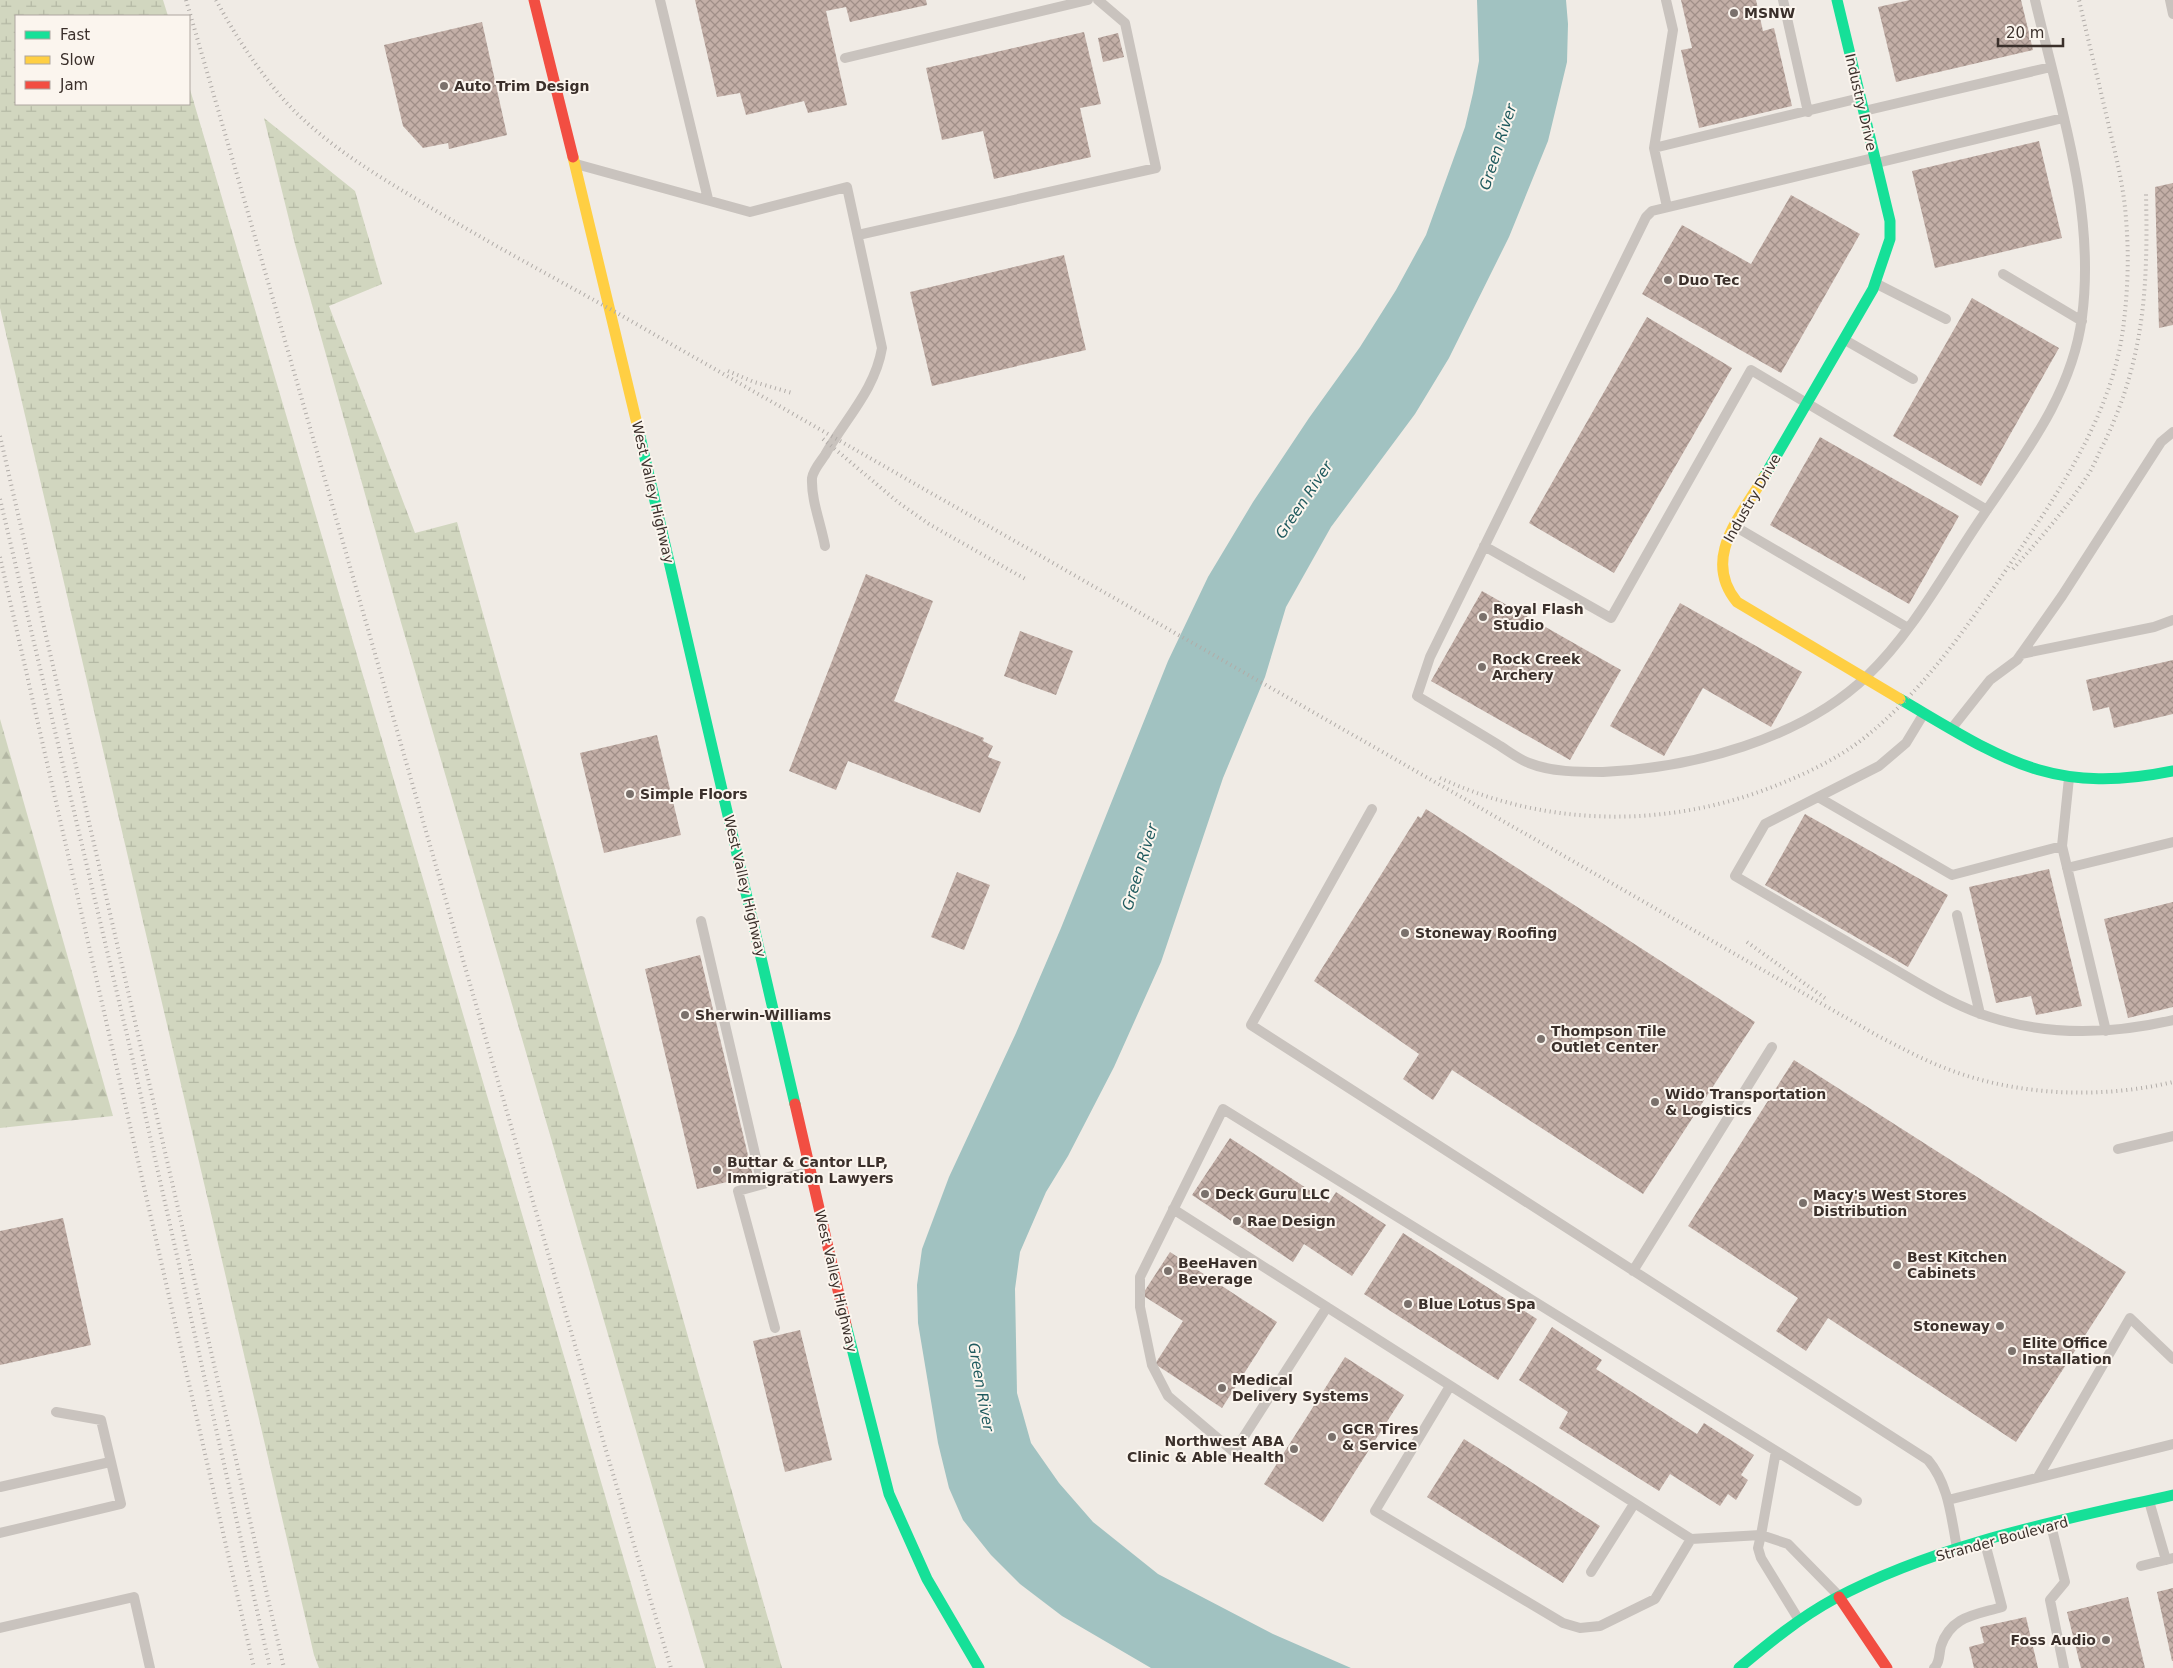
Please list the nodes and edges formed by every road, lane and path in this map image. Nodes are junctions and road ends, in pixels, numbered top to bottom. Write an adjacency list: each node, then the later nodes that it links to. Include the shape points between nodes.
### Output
1 (534, 0): 19 (main road, West Valley Highway)
2 (660, 0): 20 (lane)
3 (1088, 0): 11 (lane)
4 (1098, 0): 22 (lane, via 1125,23 1156,168)
5 (1666, 0): 17 (lane, via 1673,30)
6 (1783, 0): 14 (lane)
7 (1837, 0): 13 (main road, Industry Drive)
8 (2035, 0): 12 (lane)
9 (2170, 0): 10 (lane)
10 (2173, 14)
11 (845, 58)
12 (2051, 67): 15 (lane); 16 (lane)
13 (1860, 98): 14 (lane); 15 (main road, Industry Drive)
14 (1808, 112): 17 (lane)
15 (1863, 112): 18 (main road, Industry Drive)
16 (2063, 118): 18 (lane); 26 (lane, via 2080,192 2086,279)
17 (1654, 148): 21 (lane)
18 (1875, 161): 21 (lane); 24 (main road, Industry Drive, via 1890,221 1890,239)
19 (574, 163): 20 (lane); 56 (main road, West Valley Highway)
20 (708, 199): 22 (lane, via 750,212 847,187)
21 (1667, 207): 34 (lane, via 1652,210 1646,217)
22 (858, 235): 33 (lane, via 882,348 879,367 862,400 812,476)
23 (2002, 274): 26 (lane)
24 (1875, 283): 25 (lane); 27 (main road, Industry Drive)
25 (1946, 319)
26 (2082, 321): 31 (lane, via 2073,359 2059,395)
27 (1843, 339): 28 (lane); 29 (main road, Industry Drive)
28 (1913, 380)
29 (1807, 402): 31 (lane); 32 (main road, Industry Drive); 34 (lane, via 1751,370 1611,618)
30 (2173, 432): 37 (lane, via 2162,442)
31 (1987, 510): 36 (lane)
32 (1734, 526): 36 (lane); 38 (main road, Industry Drive, via 1724,543 1721,562 1726,590 1737,602)
33 (825, 546)
34 (1484, 546): 38 (lane, via 1430,657 1417,696 1529,764 1582,772 1659,767 1706,758 1772,736 1816,714)
35 (2173, 620): 37 (lane, via 2154,627)
36 (1908, 628): 38 (lane)
37 (2021, 654): 40 (lane, via 1990,680)
38 (1865, 678): 39 (main road, Industry Drive)
39 (1924, 714): 40 (main road, Industry Drive); 43 (lane, via 1906,743 1879,766)
40 (1951, 729): 42 (main road, Industry Drive, via 2014,764)
41 (2173, 771): 42 (main road, Industry Drive, via 2148,777 2100,780)
42 (2069, 777): 46 (lane)
43 (1818, 797): 46 (lane, via 1952,875); 50 (lane, via 1765,824 1735,876 1935,993)
44 (1372, 808): 59 (lane, via 1252,1025)
45 (2173, 842): 47 (lane)
46 (2062, 846): 47 (lane)
47 (2066, 868): 52 (lane)
48 (1957, 915): 50 (lane)
49 (701, 921): 57 (lane)
50 (1980, 1014): 52 (lane, via 2038,1028)
51 (2173, 1020): 52 (lane, via 2135,1029)
52 (2106, 1031)
53 (1772, 1047): 59 (lane)
54 (2173, 1136): 55 (lane)
55 (2118, 1150)
56 (811, 1171): 57 (lane); 88 (main road, West Valley Highway, via 889,1494 927,1579)
57 (762, 1184): 61 (lane, via 738,1191)
58 (1173, 1209): 60 (lane); 60 (lane, via 1140,1277 1140,1307 1152,1365 1168,1396 1234,1452); 66 (lane, via 1223,1109)
59 (1634, 1271): 71 (lane, via 1928,1460 1939,1473)
60 (1327, 1307): 63 (lane)
61 (776, 1328)
62 (2173, 1359): 68 (lane, via 2130,1318)
63 (1450, 1386): 74 (lane); 78 (lane, via 1375,1511 1563,1624 1580,1628 1600,1626 1655,1599)
64 (56, 1412): 67 (lane, via 101,1420)
65 (2173, 1444): 68 (lane)
66 (1776, 1452): 73 (lane); 77 (lane)
67 (110, 1462): 69 (lane); 76 (lane, via 121,1504)
68 (2038, 1477): 71 (lane)
69 (0, 1488)
70 (2173, 1495): 72 (main road, Strander Boulevard)
71 (1948, 1500): 80 (lane)
72 (2149, 1501): 75 (main road, Strander Boulevard); 81 (lane)
73 (1856, 1502)
74 (1634, 1504): 78 (lane); 83 (lane)
75 (2051, 1525): 79 (main road, Strander Boulevard); 92 (lane, via 2065,1582 2050,1600)
76 (0, 1533)
77 (1761, 1535): 78 (lane); 84 (lane, via 1788,1544); 85 (lane, via 1758,1548 1761,1558)
78 (1691, 1540)
79 (1985, 1542): 80 (main road, Strander Boulevard); 91 (lane, via 2002,1608 1958,1620 1941,1645)
80 (1958, 1548): 84 (main road, Strander Boulevard)
81 (2169, 1559): 82 (lane)
82 (2141, 1566)
83 (1592, 1572)
84 (1839, 1597): 85 (main road, Strander Boulevard); 90 (main road)
85 (1799, 1620): 89 (main road, Strander Boulevard, via 1762,1645)
86 (0, 1628): 87 (lane, via 134,1597)
87 (150, 1668)
88 (979, 1668)
89 (1739, 1668)
90 (1887, 1668)
91 (1934, 1668)
92 (2064, 1668)

